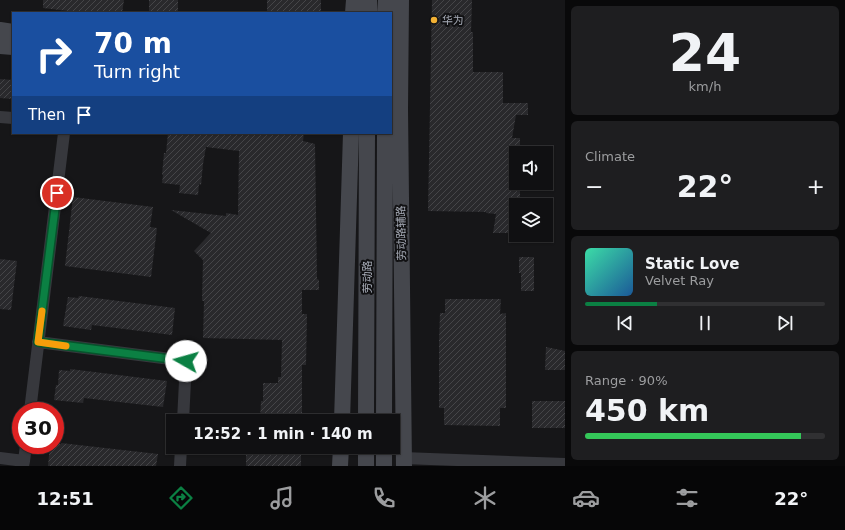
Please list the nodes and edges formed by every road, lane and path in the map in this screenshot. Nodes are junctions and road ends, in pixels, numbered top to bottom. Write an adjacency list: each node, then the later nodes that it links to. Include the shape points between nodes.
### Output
1 (354, 0): 5 (street)
2 (369, 0): 6 (street)
3 (386, 0): 7 (street)
4 (401, 0): 12 (street, 劳动路辅路)
5 (353, 12)
6 (369, 12)
7 (386, 12)
8 (0, 30): 9 (street)
9 (12, 32)
10 (0, 46): 11 (street)
11 (12, 47)
12 (396, 80): 30 (street, 劳动路辅路, via 400,109)
13 (0, 117): 14 (street)
14 (12, 118)
15 (64, 134): 19 (street)
16 (351, 134): 22 (street)
17 (368, 134): 23 (street, 劳动路)
18 (385, 134): 24 (street, 劳动路)
19 (38, 342): 20 (street); 21 (street, via 186,361)
20 (31, 402)
21 (182, 414)
22 (342, 414)
23 (366, 414)
24 (384, 414)
25 (181, 454): 33 (street)
26 (341, 454): 34 (street)
27 (366, 454): 35 (street)
28 (384, 454): 36 (street)
29 (0, 458): 31 (street)
30 (403, 462): 32 (street)
31 (24, 463)
32 (565, 464)
33 (180, 466)
34 (340, 466)
35 (366, 466)
36 (384, 466)

